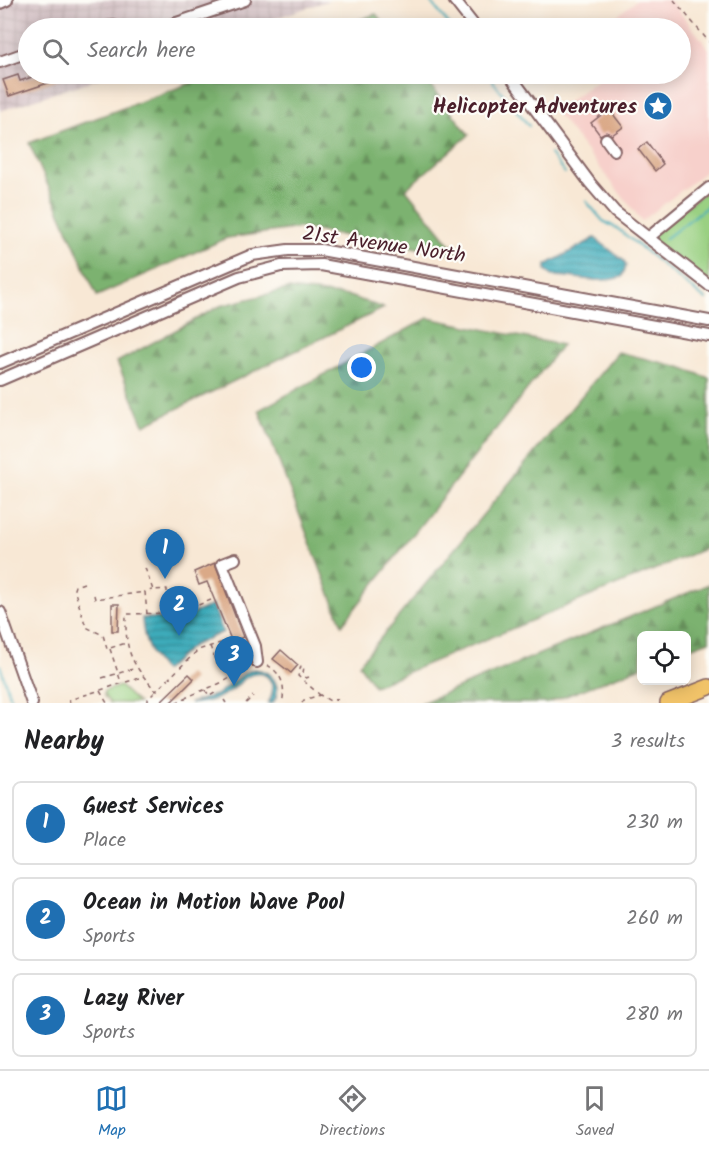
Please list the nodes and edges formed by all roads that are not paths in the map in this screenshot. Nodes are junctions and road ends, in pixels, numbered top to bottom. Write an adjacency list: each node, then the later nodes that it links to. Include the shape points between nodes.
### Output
1 (8, 0): 4 (street)
2 (245, 0): 5 (street)
3 (454, 0): 6 (street)
4 (0, 3)
5 (192, 18)
6 (468, 18)
7 (18, 56): 8 (street)
8 (0, 63)
9 (516, 84): 13 (street, via 590,183 615,212)
10 (606, 139): 11 (street)
11 (614, 150)
12 (709, 188): 13 (street)
13 (648, 238): 14 (street)
14 (709, 285)
15 (709, 321): 17 (street, 21st Avenue North, via 333,252 288,250 252,255)
16 (709, 336): 18 (street, 21st Avenue North, via 321,265 281,266 239,277)
17 (0, 363)
18 (0, 380)
19 (235, 559): 21 (street, via 222,564 255,646)
20 (0, 612): 23 (street)
21 (257, 663)
22 (709, 687): 24 (highway)
23 (32, 703)
24 (668, 703)

